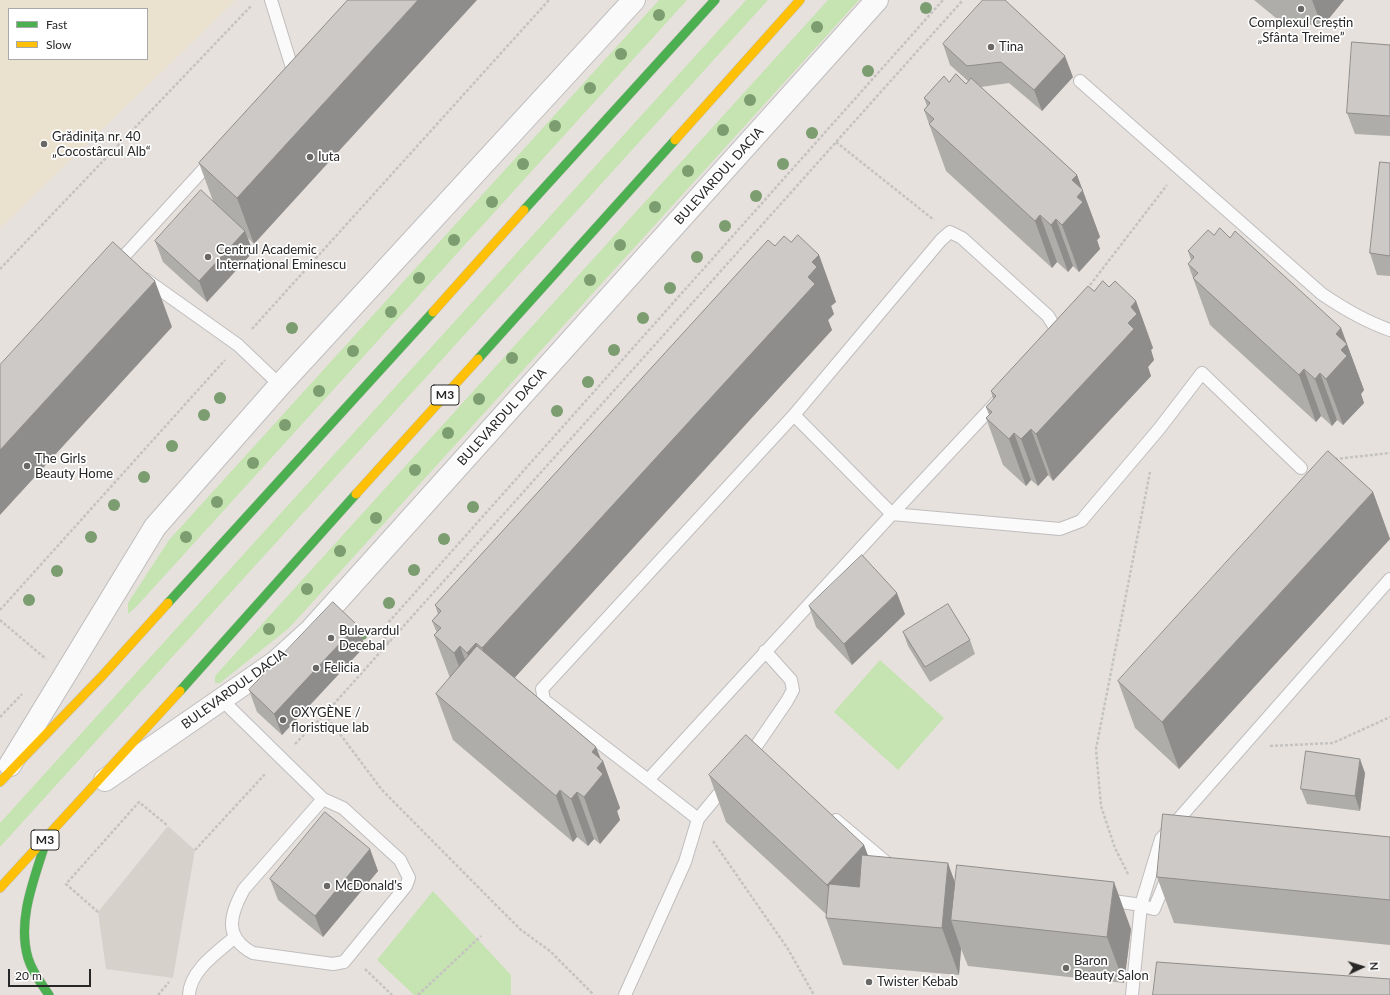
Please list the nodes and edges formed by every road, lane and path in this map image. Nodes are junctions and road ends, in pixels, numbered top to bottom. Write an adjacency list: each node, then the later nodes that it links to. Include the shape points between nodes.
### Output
1 (257, 0): 19 (path)
2 (271, 0): 11 (lane)
3 (549, 0): 23 (path)
4 (634, 0): 24 (street)
5 (715, 0): 44 (highway, via 103,675)
6 (800, 0): 45 (highway, BULEVARDUL DACIA / M3)
7 (876, 0): 37 (street, BULEVARDUL DACIA, via 310,630 277,661)
8 (943, 0): 33 (path, via 387,624 382,634)
9 (963, 0): 14 (path)
10 (303, 59): 11 (lane)
11 (293, 71): 13 (lane)
12 (1080, 81): 16 (lane)
13 (282, 82)
14 (836, 142): 17 (path); 33 (path)
15 (219, 151): 18 (lane)
16 (1180, 169): 21 (path); 22 (lane, via 1322,294 1353,315)
17 (950, 232): 25 (lane); 29 (lane, via 962,238 1048,316 1056,329 1050,345)
18 (120, 261): 20 (lane); 23 (lane)
19 (0, 269)
20 (109, 272)
21 (1085, 292)
22 (1390, 330)
23 (238, 345): 24 (lane); 31 (path)
24 (280, 385): 44 (street, via 155,527)
25 (794, 415): 29 (lane); 43 (lane, via 542,689 544,700)
26 (1390, 454): 28 (path, via 1331,459)
27 (1151, 468): 56 (path, via 1096,749 1101,806)
28 (1301, 468): 29 (lane, via 1202,373 1081,521 1071,526 1060,529)
29 (892, 514): 35 (lane)
30 (1390, 579): 41 (lane)
31 (0, 610)
32 (0, 620): 34 (path)
33 (389, 643): 38 (path)
34 (36, 651)
35 (765, 651): 43 (lane); 48 (lane, via 790,680 793,690 757,754 738,771)
36 (26, 689): 39 (path)
37 (221, 699): 42 (lane); 45 (street, BULEVARDUL DACIA)
38 (325, 714): 42 (path); 67 (path, via 382,790 521,930 550,951)
39 (0, 717)
40 (1390, 717): 41 (path, via 1333,743)
41 (1241, 748): 56 (lane, via 1161,839)
42 (281, 758): 46 (lane); 51 (path)
43 (648, 780): 48 (lane)
44 (0, 782)
45 (90, 791): 50 (highway, BULEVARDUL DACIA / M3)
46 (323, 799): 59 (lane, via 244,888 235,905 231,923); 60 (lane, via 343,808 400,860 409,878 406,886)
47 (825, 811): 53 (lane)
48 (698, 819): 68 (lane, via 685,862); 69 (path, via 788,949)
49 (168, 826): 57 (path, via 139,802 66,884)
50 (47, 838): 54 (highway, BULEVARDUL DACIA / M3); 62 (highway, via 29,896 24,922 24,944 36,980)
51 (195, 850)
52 (1172, 865): 56 (lane, via 1154,909)
53 (902, 875)
54 (0, 888)
55 (1096, 899): 56 (lane)
56 (1138, 904): 70 (lane)
57 (98, 912)
58 (481, 936): 66 (path)
59 (235, 937): 60 (lane, via 244,948 253,953 333,964 344,962); 64 (lane, via 200,968)
60 (350, 955): 65 (path)
61 (172, 978): 63 (path)
62 (49, 995)
63 (158, 995)
64 (189, 995)
65 (392, 995)
66 (418, 995)
67 (594, 995)
68 (625, 995)
69 (814, 995)
70 (1132, 995)

